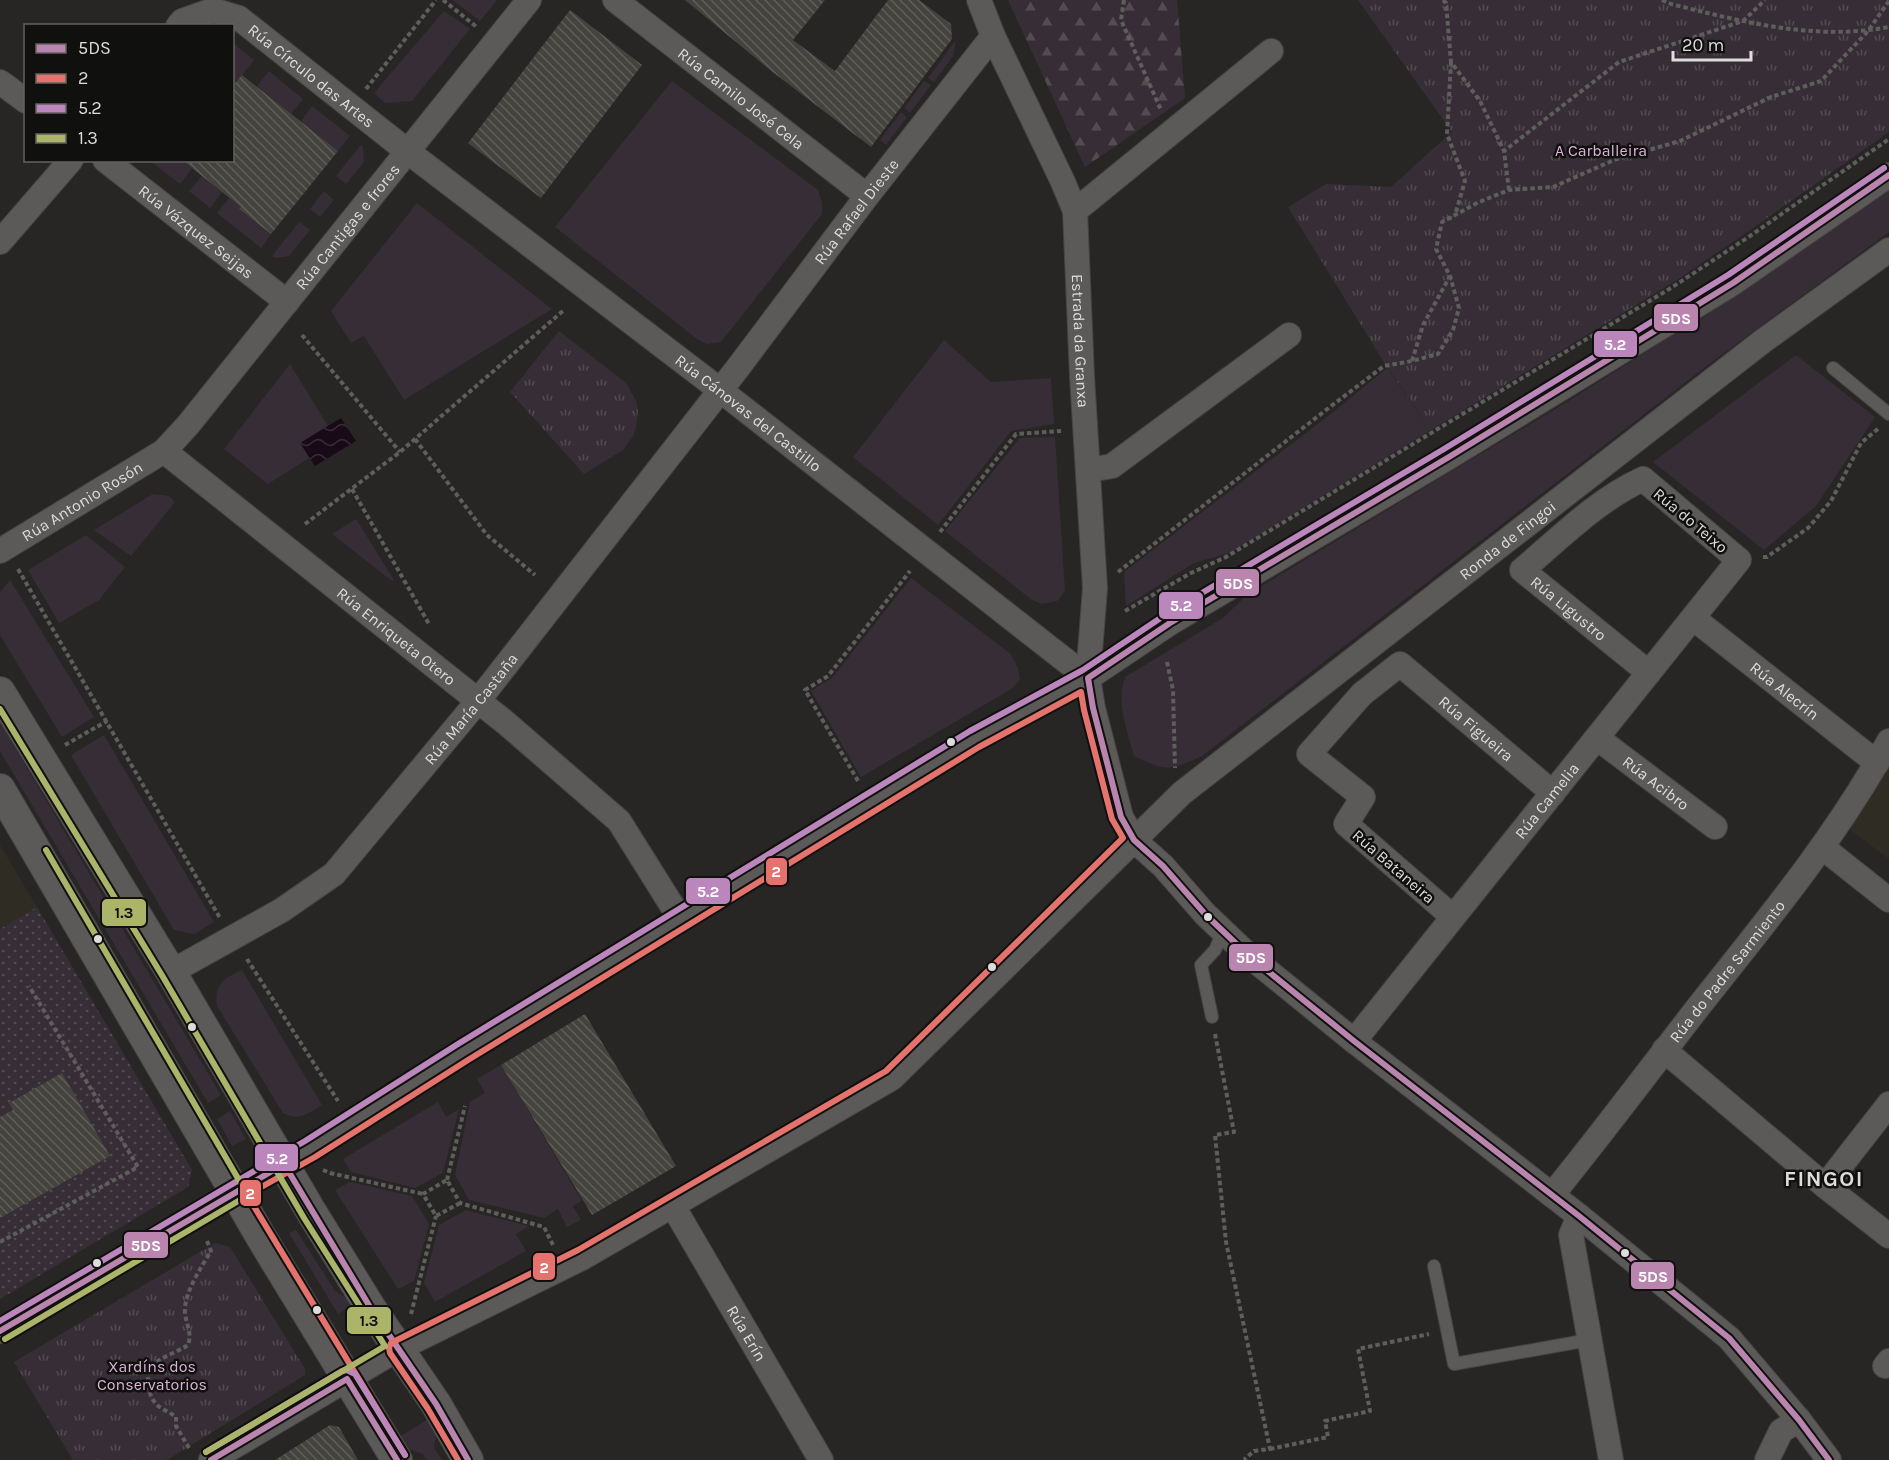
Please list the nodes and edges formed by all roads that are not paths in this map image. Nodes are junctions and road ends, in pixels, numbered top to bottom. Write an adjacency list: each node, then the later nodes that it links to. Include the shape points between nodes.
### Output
1 (529, 0): 9 (street, Rúa Cantigas e frores)
2 (615, 0): 13 (street, Rúa Camilo José Cela)
3 (979, 0): 5 (street, Estrada da Granxa)
4 (180, 24): 9 (street, Rúa Círculo das Artes, via 213,10 239,18)
5 (993, 36): 13 (street, Rúa Rafael Dieste); 14 (street, Estrada da Granxa)
6 (1271, 51): 14 (street)
7 (0, 82): 8 (street)
8 (24, 100)
9 (407, 152): 17 (street, Rúa Cantigas e frores); 20 (street, Rúa Cánovas del Castillo)
10 (69, 162): 15 (street)
11 (108, 162): 17 (street, Rúa Vázquez Seijas)
12 (1889, 175): 30 (street, via 1733,283 1170,623)
13 (867, 196): 20 (street, Rúa Rafael Dieste)
14 (1075, 211): 23 (street, Estrada da Granxa)
15 (0, 242)
16 (1889, 250): 39 (street, Ronda de Fingoi, via 1762,341 1182,793)
17 (287, 302): 22 (street, Rúa Cantigas e frores)
18 (1289, 335): 23 (street, via 1112,466)
19 (1833, 369): 21 (lane)
20 (720, 390): 30 (street, Rúa Cánovas del Castillo); 32 (street, Rúa María Castaña)
21 (1887, 419)
22 (164, 451): 25 (street, Rúa Antonio Rosón); 32 (street, Rúa Enriqueta Otero)
23 (1089, 470): 30 (street, Estrada da Granxa, via 1095,588)
24 (1643, 479): 26 (street, Rúa do Teixo); 29 (street, Rúa Ligustro, via 1583,518 1522,570)
25 (8, 559)
26 (1739, 560): 27 (street, Rúa Camelia)
27 (1693, 618): 29 (street, Rúa Camelia); 35 (street, Rúa Alecrín)
28 (1400, 664): 37 (street, Rúa Figueira); 42 (street, Rúa Bataneira, via 1362,694 1309,754 1363,797 1346,824)
29 (1649, 673): 33 (street, Rúa Camelia)
30 (1088, 678): 39 (street, via 1121,817); 43 (street, via 975,739)
31 (0, 692): 45 (street)
32 (478, 701): 43 (street, Rúa Enriqueta Otero, via 620,821); 45 (street, Rúa María Castaña, via 334,874 282,910)
33 (1597, 738): 37 (street, Rúa Camelia); 38 (street, Rúa Acibro)
34 (1889, 741): 35 (street, Rúa do Padre Sarmiento)
35 (1877, 763): 40 (street, Rúa do Padre Sarmiento)
36 (0, 789): 52 (street)
37 (1553, 793): 42 (street, Rúa Camelia)
38 (1715, 827)
39 (1134, 840): 44 (street); 54 (street, Ronda de Fingoi, via 892,1078)
40 (1822, 847): 41 (street); 48 (street, Rúa do Padre Sarmiento)
41 (1889, 900)
42 (1453, 917): 47 (street, Rúa Camelia)
43 (681, 920): 50 (street)
44 (1224, 932): 46 (lane, via 1201,965); 47 (street)
45 (171, 972): 50 (street)
46 (1212, 1017)
47 (1354, 1041): 53 (street)
48 (1664, 1050): 51 (street); 53 (street, Rúa do Padre Sarmiento)
49 (1889, 1104): 51 (street)
50 (284, 1164): 52 (street); 60 (street)
51 (1825, 1186): 56 (street)
52 (235, 1192): 58 (street); 61 (street)
53 (1552, 1195): 55 (street)
54 (672, 1206): 60 (street, Ronda de Fingoi, via 582,1258); 66 (street, Rúa Erín)
55 (1579, 1216): 59 (street, via 1571,1235); 62 (street, via 1729,1338)
56 (1889, 1236)
57 (1434, 1266): 59 (lane, via 1454,1364)
58 (0, 1331)
59 (1589, 1340): 67 (street)
60 (398, 1348): 61 (street, Ronda de Fingoi); 65 (street)
61 (347, 1379): 63 (street, Ronda de Fingoi); 64 (street)
62 (1799, 1420): 68 (street, via 1781,1431); 69 (street)
63 (201, 1456)
64 (397, 1460)
65 (468, 1460)
66 (821, 1460)
67 (1611, 1460)
68 (1767, 1460)
69 (1829, 1460)

